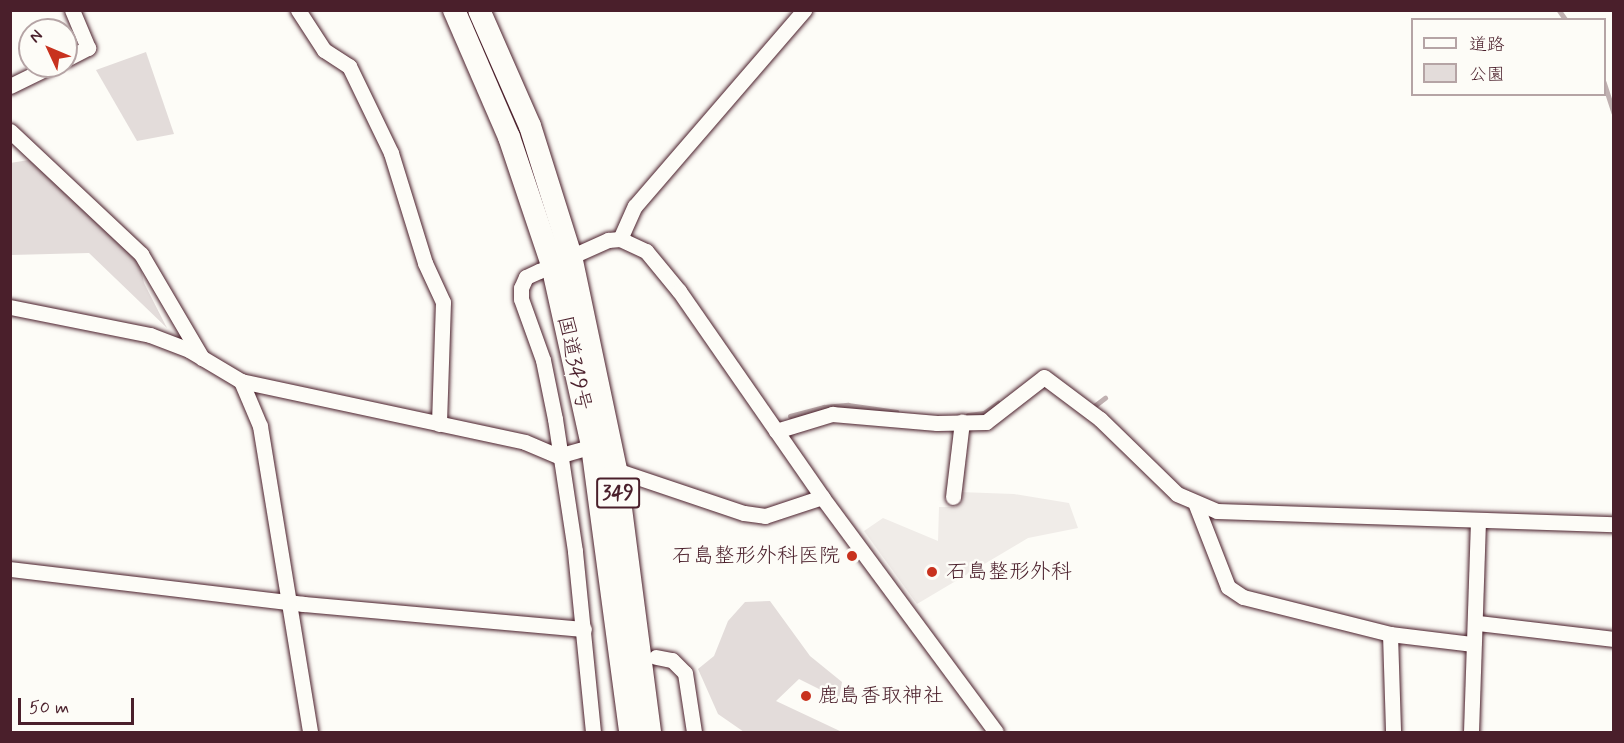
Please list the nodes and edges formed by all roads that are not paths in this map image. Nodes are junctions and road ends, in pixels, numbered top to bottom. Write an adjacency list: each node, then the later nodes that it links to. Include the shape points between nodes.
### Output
1 (298, 10): 16 (street, via 324,50 350,66 391,153 425,263 443,302)
2 (454, 10): 11 (highway, 国道349号 / 349)
3 (479, 10): 11 (highway, 国道349号 / 349, via 530,126)
4 (804, 10): 10 (street, via 635,206)
5 (78, 24): 6 (street, via 88,48)
6 (78, 53)
7 (26, 78): 8 (street)
8 (10, 86)
9 (10, 131): 13 (street, via 141,254)
10 (620, 239): 11 (street); 17 (street, via 633,241 659,265)
11 (561, 261): 18 (highway, 国道349号 / 349); 19 (street, via 526,277 521,299 543,360); 20 (highway, 国道349号 / 349)
12 (10, 307): 13 (street, via 150,335)
13 (204, 360): 14 (street)
14 (241, 381): 16 (street); 27 (street, via 260,426)
15 (962, 422): 17 (street, via 832,414); 22 (street); 23 (street, via 986,422 1044,377 1100,418 1177,494)
16 (439, 424): 19 (street, via 525,442)
17 (776, 431): 21 (street)
18 (591, 446): 19 (street); 36 (highway, 国道349号 / 349)
19 (558, 456): 29 (street)
20 (615, 470): 21 (street, via 744,513 765,516); 37 (highway, 国道349号 / 349)
21 (822, 496): 39 (street)
22 (953, 496)
23 (1196, 505): 24 (street, via 1238,514); 30 (street, via 1228,587 1243,597)
24 (1478, 521): 25 (street); 28 (street)
25 (1614, 524)
26 (10, 569): 27 (street)
27 (291, 602): 29 (street); 34 (street)
28 (1478, 623): 31 (street); 32 (street)
29 (584, 629): 35 (street)
30 (1390, 634): 32 (street); 40 (street)
31 (1614, 639)
32 (1473, 644): 41 (street)
33 (656, 657): 38 (street, via 672,660 685,673)
34 (310, 732)
35 (593, 732)
36 (630, 732)
37 (650, 732)
38 (694, 732)
39 (996, 732)
40 (1394, 732)
41 (1472, 732)

